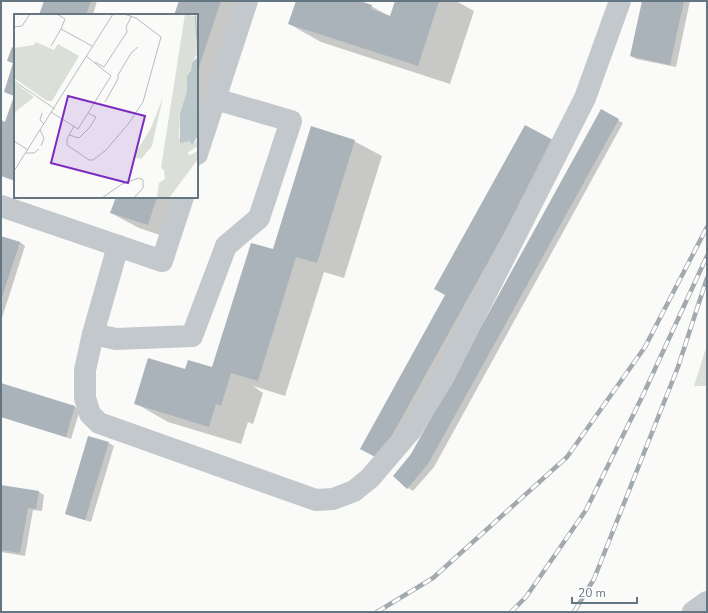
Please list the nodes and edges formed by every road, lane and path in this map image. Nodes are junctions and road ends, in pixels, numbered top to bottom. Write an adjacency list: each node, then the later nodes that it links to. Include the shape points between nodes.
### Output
1 (247, 1): 3 (lane)
2 (620, 1): 8 (lane, via 585,98 443,378 412,430 370,478 354,491 333,499 316,500 99,423 90,414 85,398 85,370)
3 (215, 99): 4 (lane); 8 (lane, via 290,121 259,218 226,246 192,336 116,339)
4 (198, 151)
5 (183, 198): 7 (lane, via 162,261)
6 (1, 206): 7 (lane)
7 (118, 246): 8 (lane)
8 (93, 334)
9 (707, 602): 10 (lane)
10 (693, 612)

